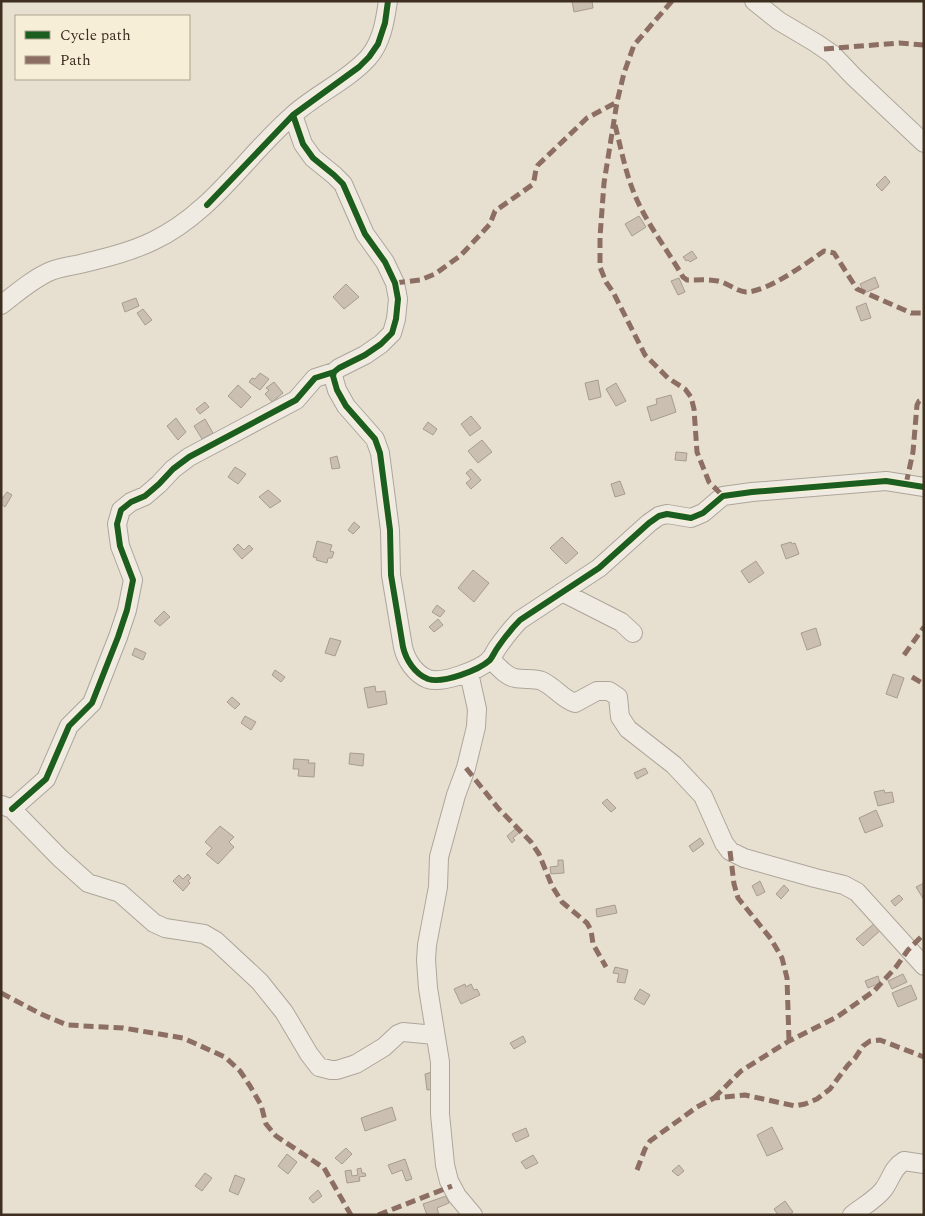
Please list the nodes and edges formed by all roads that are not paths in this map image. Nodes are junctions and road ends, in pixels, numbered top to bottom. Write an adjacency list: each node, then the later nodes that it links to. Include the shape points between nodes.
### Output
1 (388, 1): 3 (street, via 378,44 369,57)
2 (754, 1): 4 (street, via 832,54)
3 (293, 115): 5 (street, via 207,205 175,229 130,251 52,270 30,282); 6 (street, via 303,144 313,158 343,184 365,234 385,262 398,299 392,332 381,344)
4 (924, 143)
5 (1, 305)
6 (334, 372): 11 (street, via 337,390 346,406 375,439 380,453 390,530 391,575 406,658 416,671 429,679); 12 (street, via 316,378 296,400 189,457 145,496 121,510 117,524 120,546 133,580 118,637 92,703 69,726 46,779)
7 (924, 487): 8 (street, via 886,481 723,496 697,517 659,516 599,568)
8 (562, 592): 9 (street, via 621,622); 10 (street, via 520,620)
9 (632, 633)
10 (490, 659): 11 (street); 13 (street, via 505,674 542,681 575,704 597,691 614,694 618,697 620,717 628,729 674,765 703,796 730,851 844,885 857,892)
11 (469, 673): 14 (street, via 477,709 476,727 439,857 438,887 427,944 428,988)
12 (7, 807): 14 (street, via 88,883 120,894 154,923 165,928 204,934 216,941 260,982 284,1012 319,1067 338,1070 356,1064 403,1032)
13 (924, 966)
14 (435, 1035): 16 (street, via 440,1062 444,1165 457,1196)
15 (924, 1164): 17 (street, via 904,1161 898,1165 884,1189)
16 (473, 1215)
17 (852, 1215)

